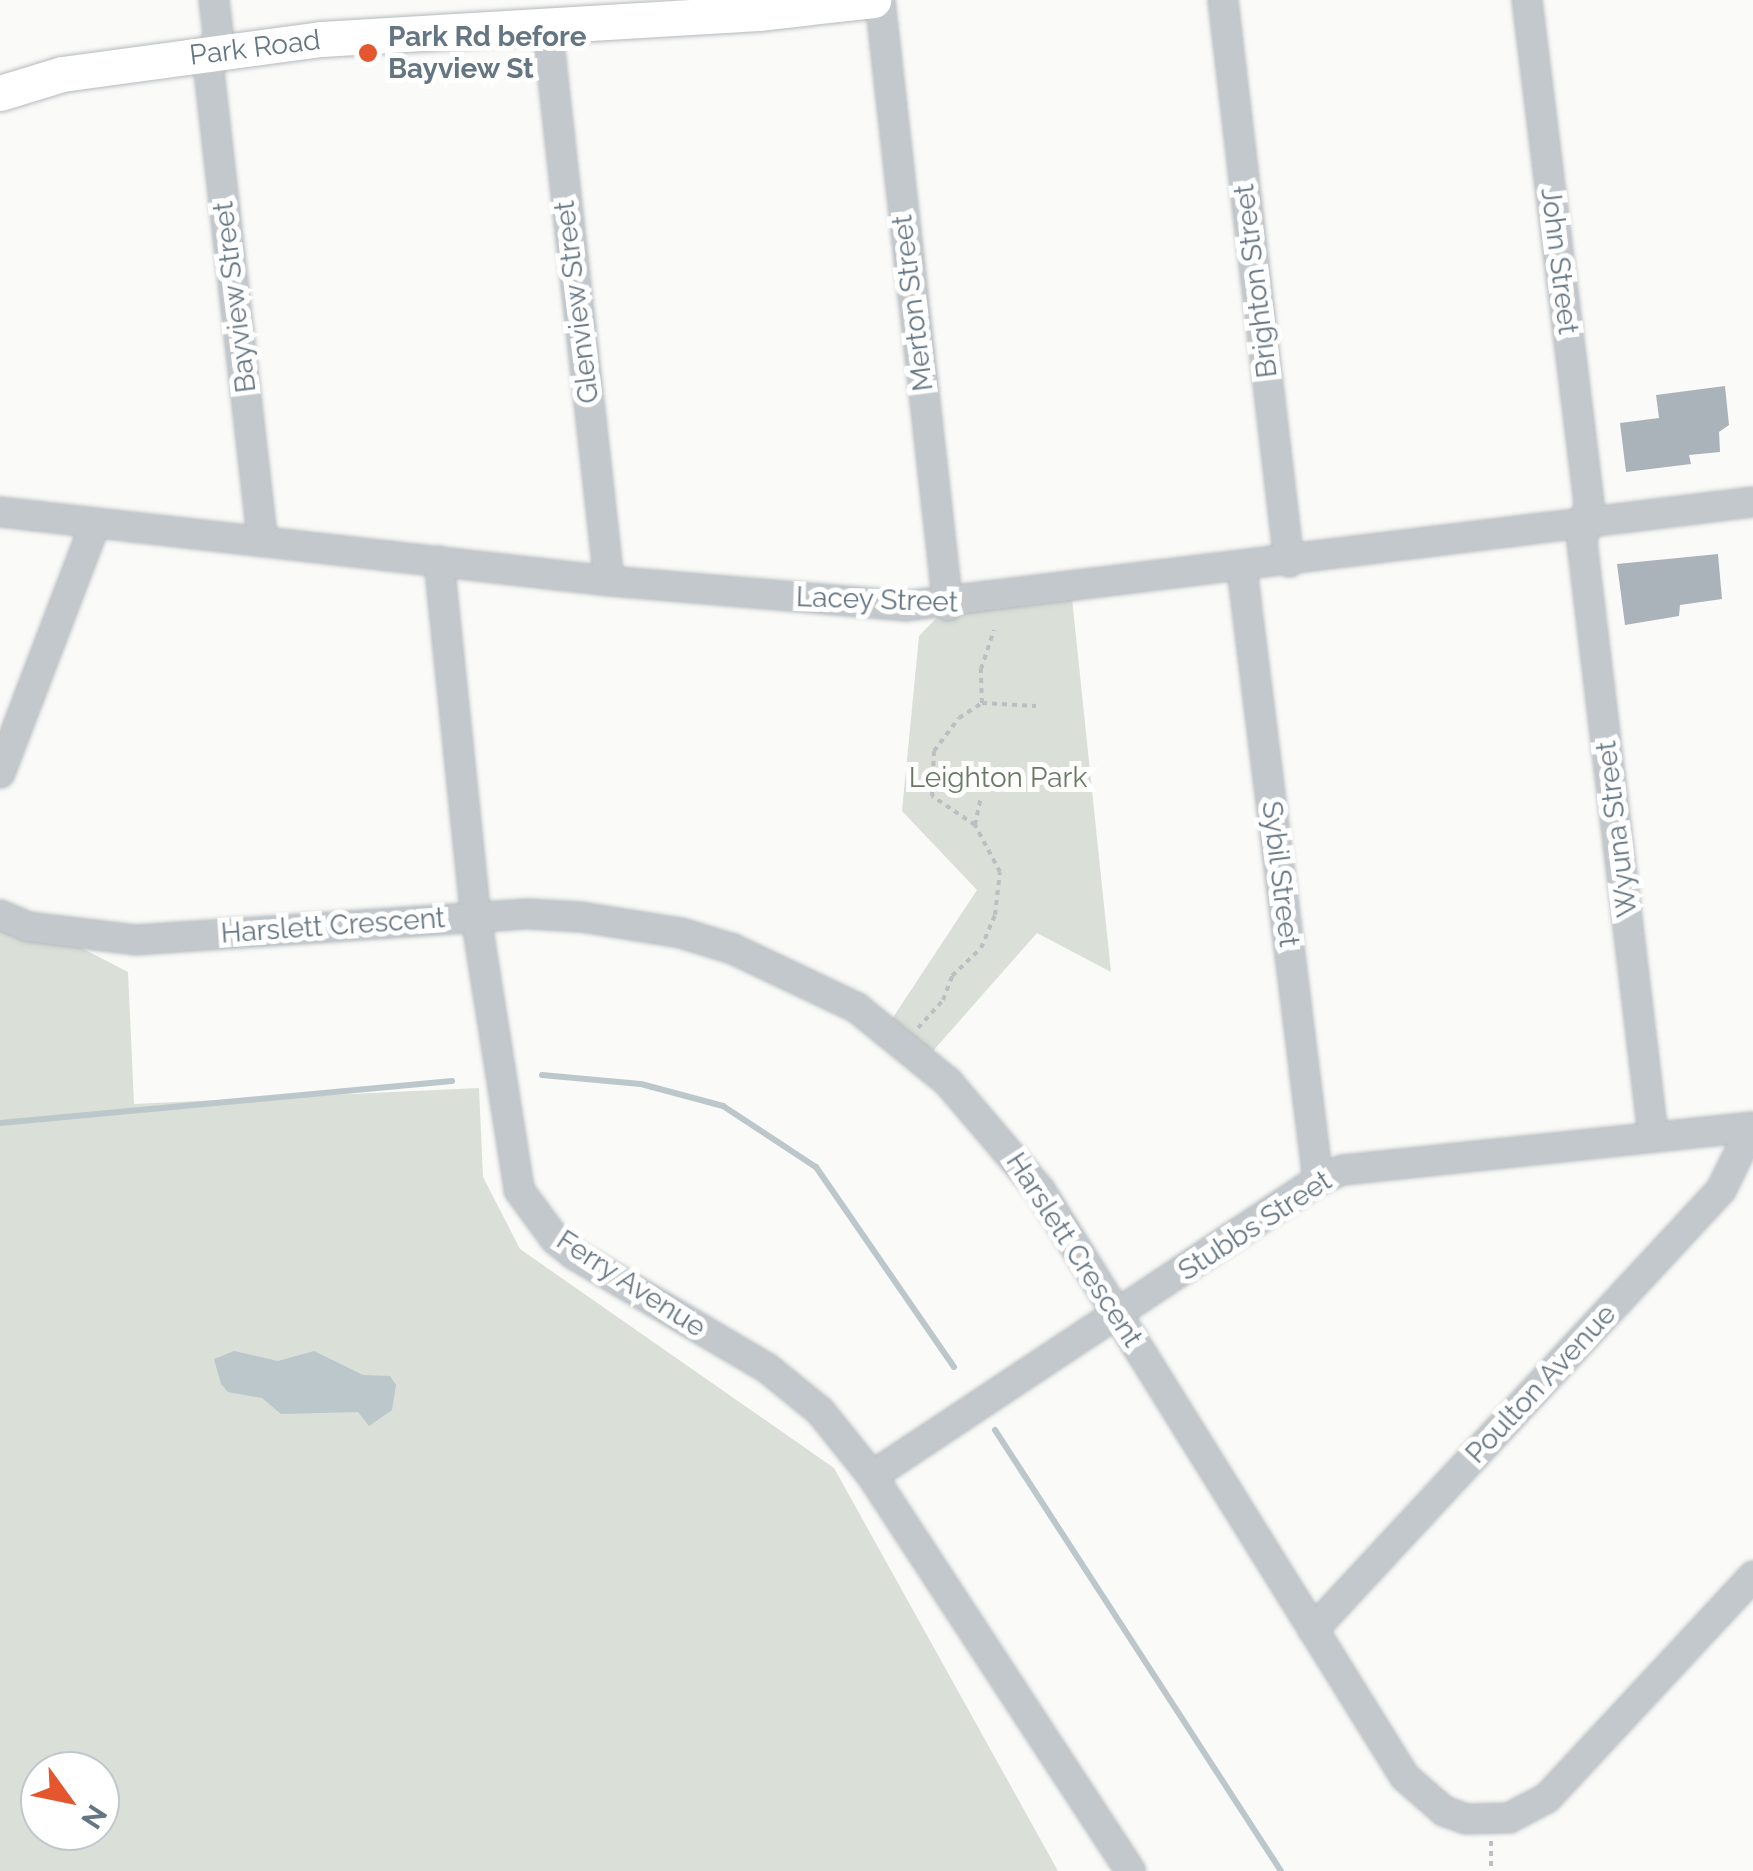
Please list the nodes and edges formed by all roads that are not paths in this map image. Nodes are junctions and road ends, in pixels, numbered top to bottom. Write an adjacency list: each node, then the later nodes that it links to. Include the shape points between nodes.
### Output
1 (214, 0): 6 (street, Bayview Street)
2 (876, 0): 5 (main road, Park Road); 17 (street, Merton Street)
3 (1223, 0): 14 (street, Brighton Street)
4 (1527, 0): 10 (street, John Street, via 1589,502)
5 (547, 24): 6 (main road, Park Road); 16 (street, Glenview Street)
6 (212, 53): 7 (main road, Park Road, via 62,74); 12 (street, Bayview Street)
7 (0, 93)
8 (1753, 502): 10 (street, Lacey Street)
9 (0, 512): 11 (street, Lacey Street)
10 (1585, 522): 14 (street, Lacey Street); 22 (street, Wyuna Street)
11 (95, 524): 12 (street, Lacey Street); 18 (street)
12 (263, 542): 13 (street, Lacey Street)
13 (439, 561): 16 (street, Lacey Street); 20 (street, Ferry Avenue)
14 (1289, 562): 15 (street, Lacey Street)
15 (1242, 569): 17 (street, Lacey Street); 23 (street, Sybil Street)
16 (609, 581): 17 (street, Lacey Street)
17 (948, 606)
18 (0, 773)
19 (0, 915): 20 (street, Harslett Crescent, via 28,927 134,940)
20 (476, 917): 24 (street, Harslett Crescent, via 581,917 682,933 777,967 856,1008 906,1044 1008,1147); 25 (street, Ferry Avenue, via 511,1161 534,1215 576,1255 797,1390)
21 (1752, 1127): 22 (street, Stubbs Street); 27 (street, Poulton Avenue, via 1721,1190)
22 (1653, 1135): 23 (street, Stubbs Street, via 1370,1166)
23 (1318, 1180): 24 (street, Stubbs Street)
24 (1117, 1317): 25 (street, Stubbs Street); 27 (street, Harslett Crescent)
25 (872, 1476): 28 (street, Ferry Avenue)
26 (1753, 1576): 27 (street, Harslett Crescent, via 1547,1798 1527,1812 1490,1820 1466,1819 1423,1796)
27 (1313, 1630)
28 (1130, 1871)

